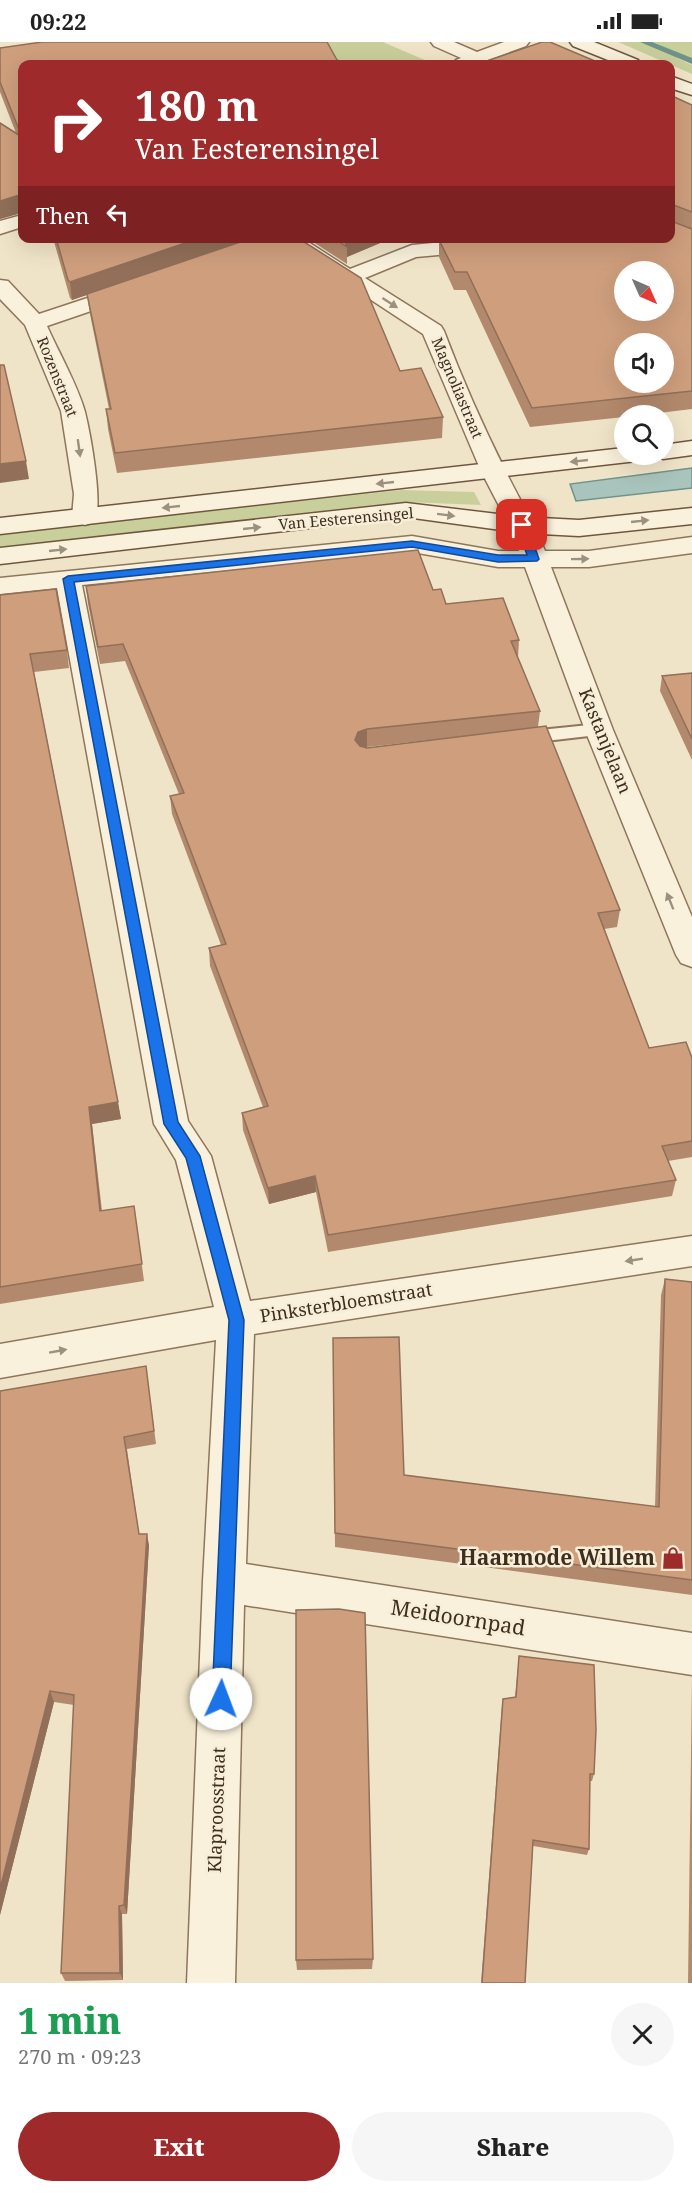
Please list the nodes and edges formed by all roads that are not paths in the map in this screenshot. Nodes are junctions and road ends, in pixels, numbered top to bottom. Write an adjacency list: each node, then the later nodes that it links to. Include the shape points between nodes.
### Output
1 (440, 42): 4 (street)
2 (520, 42): 5 (street)
3 (579, 42): 6 (street)
4 (466, 60)
5 (474, 60)
6 (622, 60)
7 (675, 83): 8 (street)
8 (692, 90)
9 (18, 222): 10 (street)
10 (0, 228)
11 (286, 243): 13 (street, Magnoliastraat)
12 (495, 243): 13 (street, via 412,251)
13 (349, 277): 20 (street, Magnoliastraat, one-way to 20, via 433,331)
14 (147, 284): 16 (street)
15 (0, 286): 16 (street, Rozenstraat)
16 (35, 323): 22 (street, Rozenstraat, one-way to 22, via 74,411 86,494)
17 (692, 448): 18 (street)
18 (674, 450)
19 (614, 457): 20 (street, Van Eesterensingel, one-way to 20)
20 (493, 471): 22 (street, Van Eesterensingel, one-way to 22); 23 (street, Magnoliastraat)
21 (692, 516): 23 (street, Van Eesterensingel, one-way to 21, via 579,528)
22 (85, 517): 24 (street, Van Eesterensingel)
23 (522, 525): 26 (street, Van Eesterensingel, one-way to 23, via 406,510); 27 (street, Kastanjelaan)
24 (0, 526)
25 (692, 545): 27 (street, Van Eesterensingel, one-way to 25, via 589,559)
26 (0, 556)
27 (533, 559): 28 (street, Van Eesterensingel, via 498,559 412,544); 30 (street, Kastanjelaan)
28 (68, 579): 29 (street, Van Eesterensingel); 34 (street, Klaproosstraat, via 171,1124 193,1156)
29 (0, 586)
30 (599, 730): 31 (lane); 32 (street, Kastanjelaan, one-way to 30)
31 (506, 740)
32 (692, 956)
33 (692, 1251): 34 (street, Pinksterbloemstraat, one-way to 34)
34 (236, 1320): 35 (street, Pinksterbloemstraat, one-way to 34); 36 (street, Klaproosstraat)
35 (0, 1361)
36 (224, 1581): 37 (street, Meidoornpad); 38 (street, Klaproosstraat)
37 (692, 1654)
38 (212, 1983)

